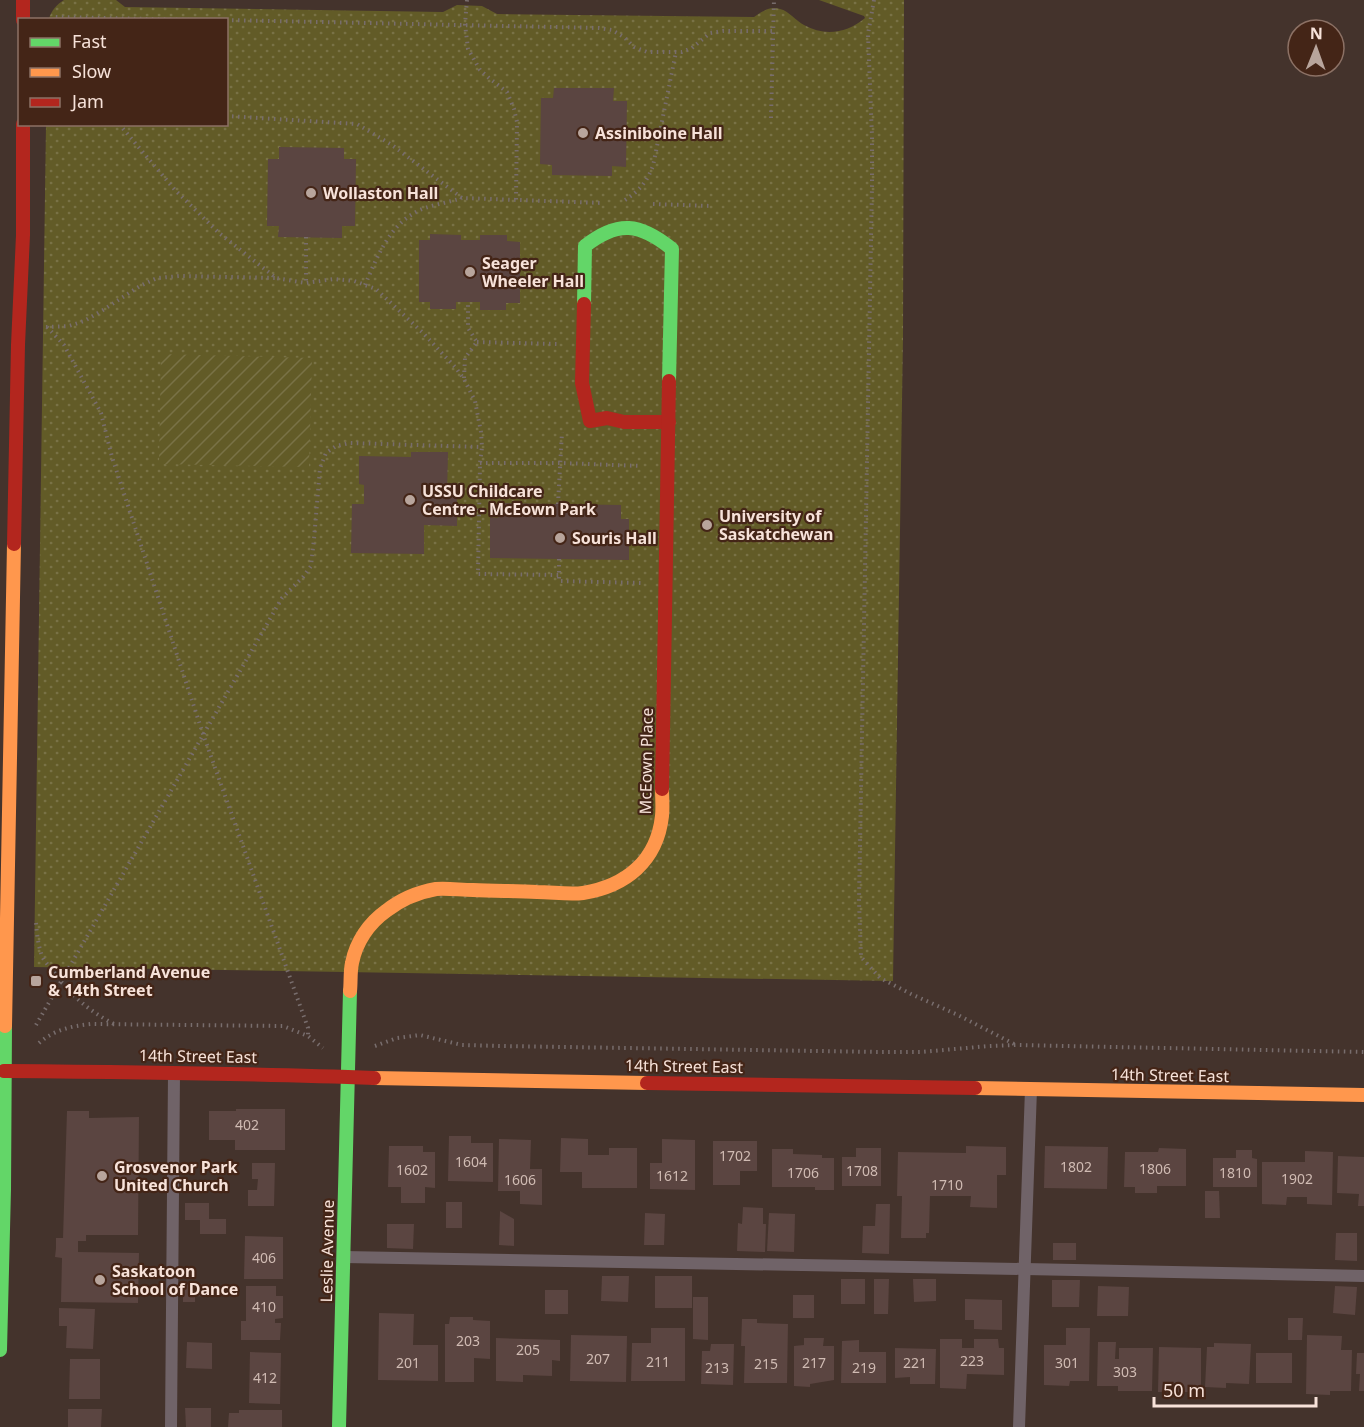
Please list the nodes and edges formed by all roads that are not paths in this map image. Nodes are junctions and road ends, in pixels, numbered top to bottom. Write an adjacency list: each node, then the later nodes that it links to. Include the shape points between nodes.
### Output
1 (23, 0): 2 (street)
2 (23, 18)
3 (23, 126): 5 (street)
4 (669, 422): 4 (street, McEown Place, via 672,249 644,230 632,227 606,231 585,246 582,383 590,421 607,418); 7 (street, McEown Place, via 662,817 648,858 626,878 597,890 581,893 438,889 390,907 368,927 354,951)
5 (4, 1071): 6 (street, 14th Street East); 10 (street)
6 (174, 1072): 7 (street, 14th Street East); 15 (lane)
7 (348, 1076): 8 (street, 14th Street East); 11 (street, Leslie Avenue)
8 (1031, 1089): 9 (street, 14th Street East); 12 (lane)
9 (1364, 1095)
10 (1, 1248): 14 (street)
11 (343, 1257): 12 (lane); 16 (street, Leslie Avenue)
12 (1025, 1269): 13 (lane); 17 (lane)
13 (1364, 1276)
14 (0, 1350)
15 (171, 1427)
16 (339, 1427)
17 (1019, 1427)

